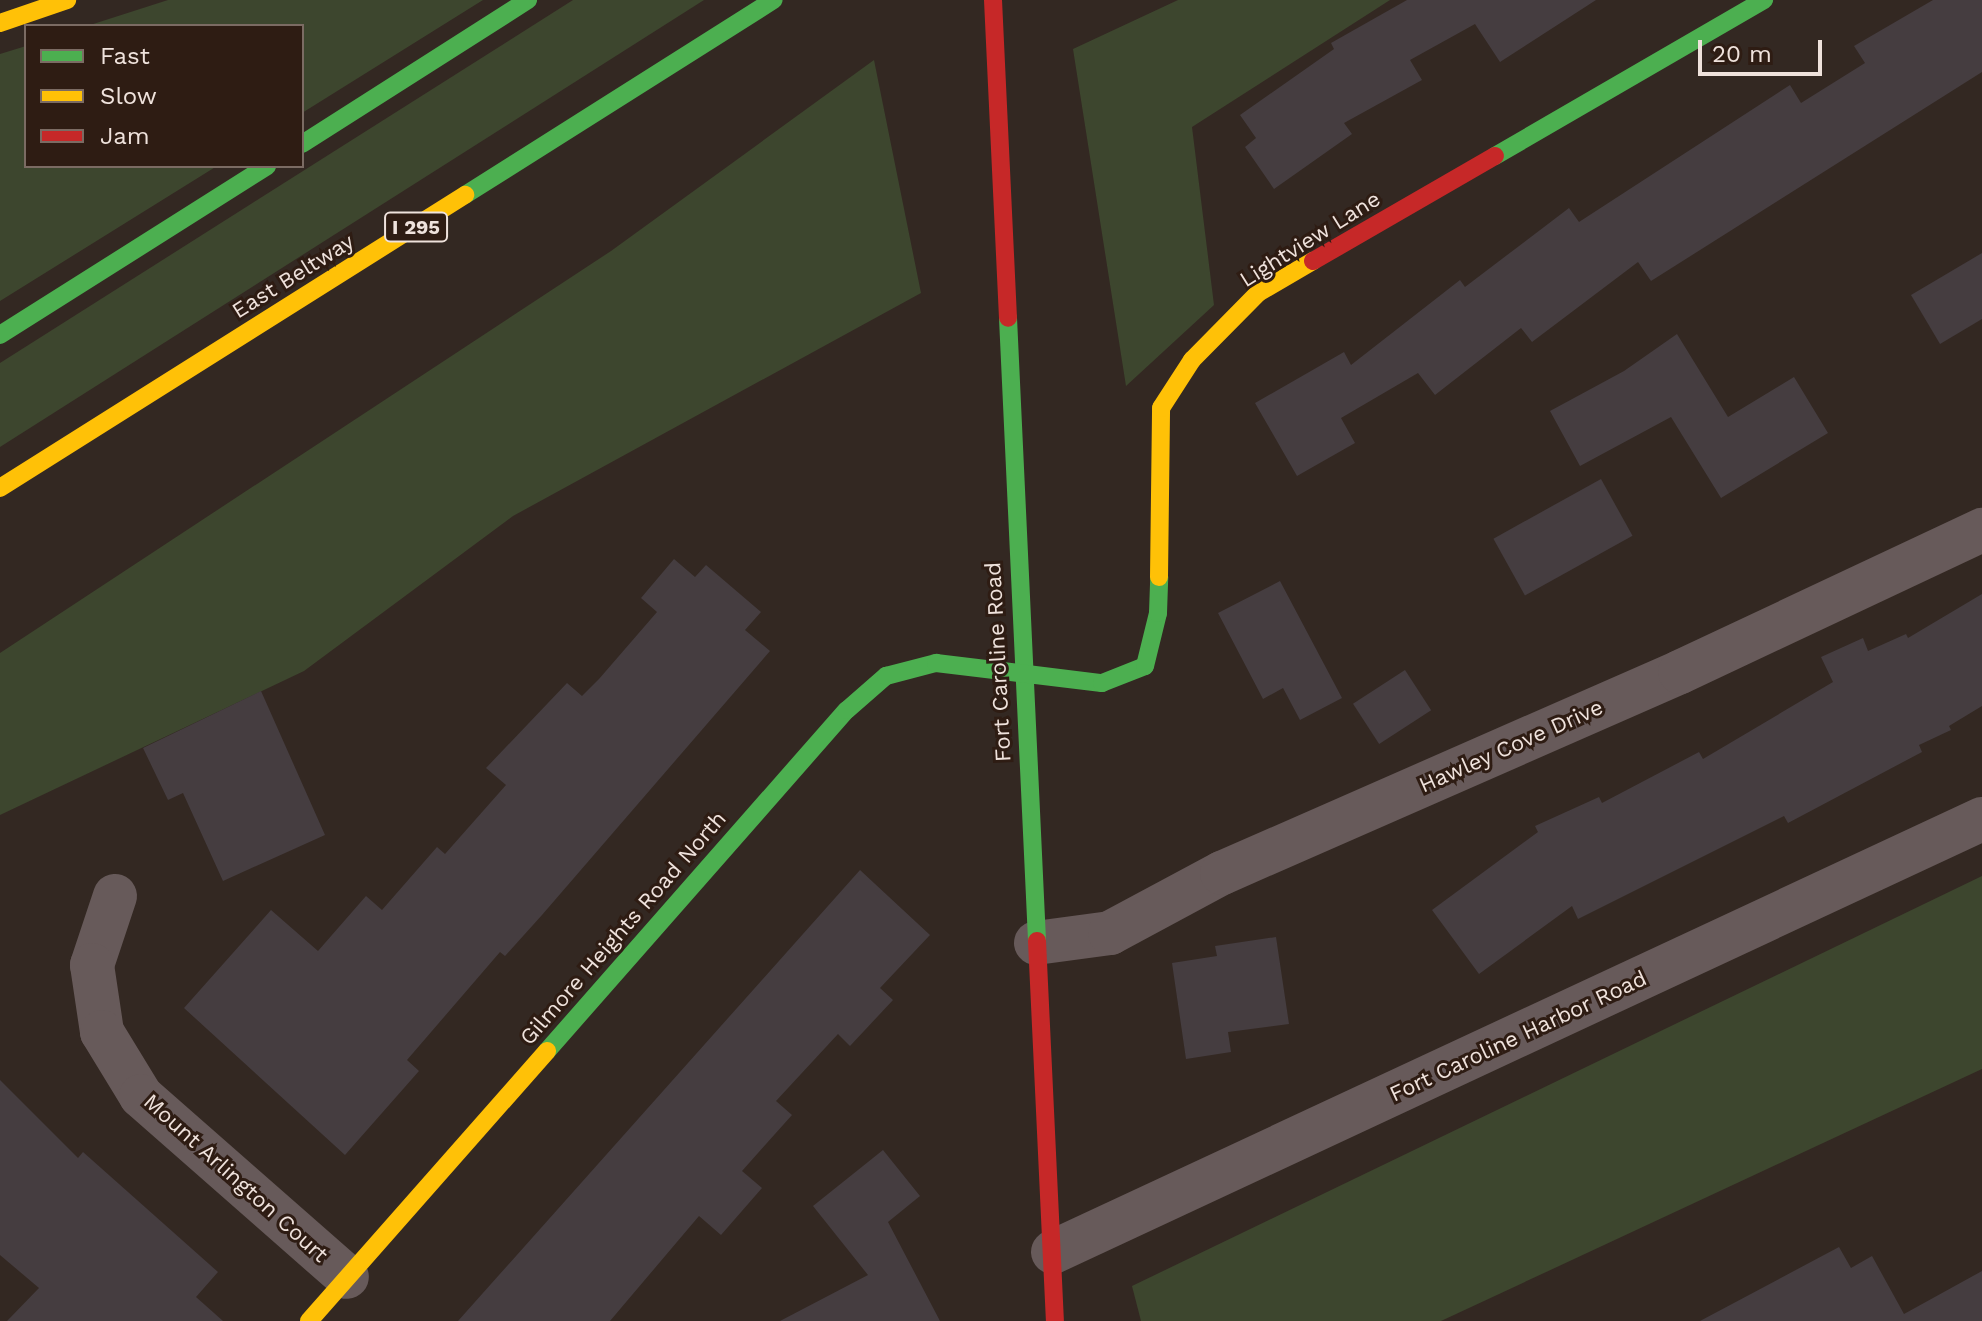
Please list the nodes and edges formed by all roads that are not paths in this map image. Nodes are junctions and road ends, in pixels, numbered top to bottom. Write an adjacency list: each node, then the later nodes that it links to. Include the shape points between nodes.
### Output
1 (67, 0): 6 (main road)
2 (528, 0): 7 (main road)
3 (773, 0): 10 (main road, East Beltway / I 295)
4 (993, 0): 12 (main road, Fort Caroline Road)
5 (1764, 0): 12 (main road, Lightview Lane, via 1258,293 1192,360 1161,408 1158,613 1145,666 1102,683)
6 (0, 23)
7 (304, 143)
8 (264, 168): 9 (main road)
9 (0, 335)
10 (0, 491)
11 (1982, 530): 15 (street, Hawley Cove Drive, via 1680,672 1222,873 1110,933)
12 (1023, 673): 15 (main road, Fort Caroline Road); 17 (main road, Gilmore Heights Road North, via 936,663 886,676 847,710)
13 (1982, 819): 16 (street, Fort Caroline Harbor Road)
14 (115, 896): 17 (street, Mount Arlington Court, via 92,965 102,1032 141,1096)
15 (1036, 943): 16 (main road, Fort Caroline Road)
16 (1053, 1252): 19 (main road, Fort Caroline Road)
17 (347, 1277): 18 (main road, Gilmore Heights Road North)
18 (309, 1321)
19 (1055, 1321)

